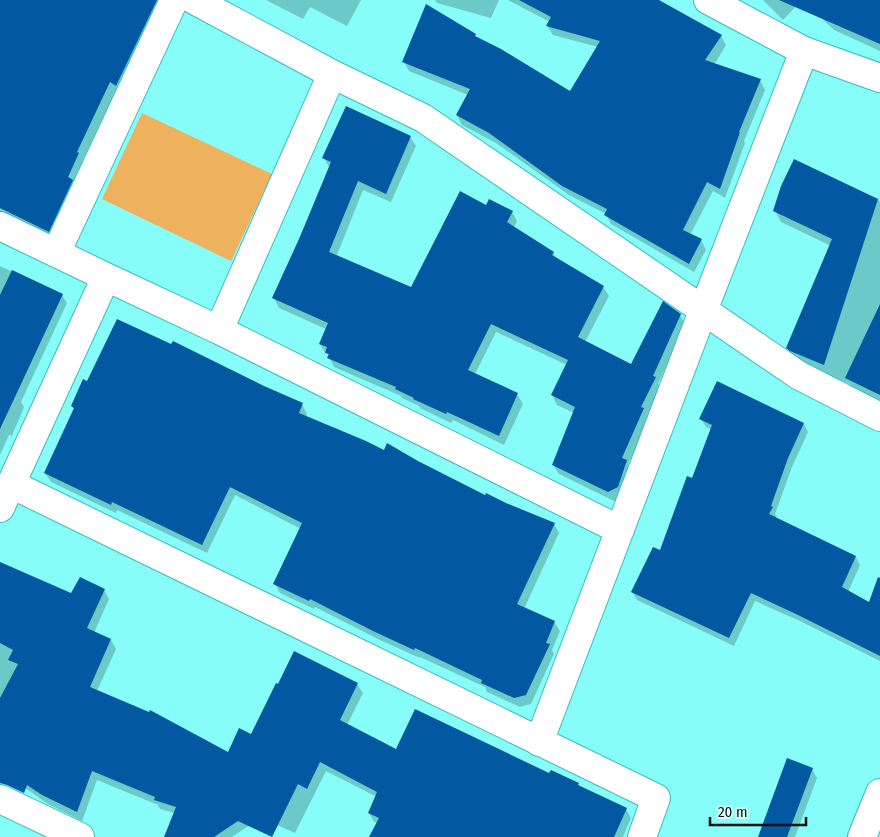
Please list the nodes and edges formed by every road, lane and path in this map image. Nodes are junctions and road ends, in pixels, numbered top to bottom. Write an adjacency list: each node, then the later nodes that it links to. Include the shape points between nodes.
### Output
1 (174, 0): 8 (street)
2 (194, 0): 5 (street)
3 (708, 0): 4 (street)
4 (804, 51): 6 (street); 10 (street)
5 (332, 74): 10 (street, via 423,118); 11 (street)
6 (880, 78)
7 (0, 226): 8 (street)
8 (56, 253): 9 (street)
9 (106, 277): 11 (street); 13 (street)
10 (703, 311): 12 (street, via 798,375); 15 (street)
11 (219, 330): 15 (street)
12 (880, 417)
13 (11, 484): 14 (street); 16 (street)
14 (0, 508)
15 (620, 530): 16 (street)
16 (539, 742): 20 (street, via 656,798)
17 (880, 793): 21 (street)
18 (0, 799): 19 (street)
19 (80, 837)
20 (642, 837)
21 (862, 837)

